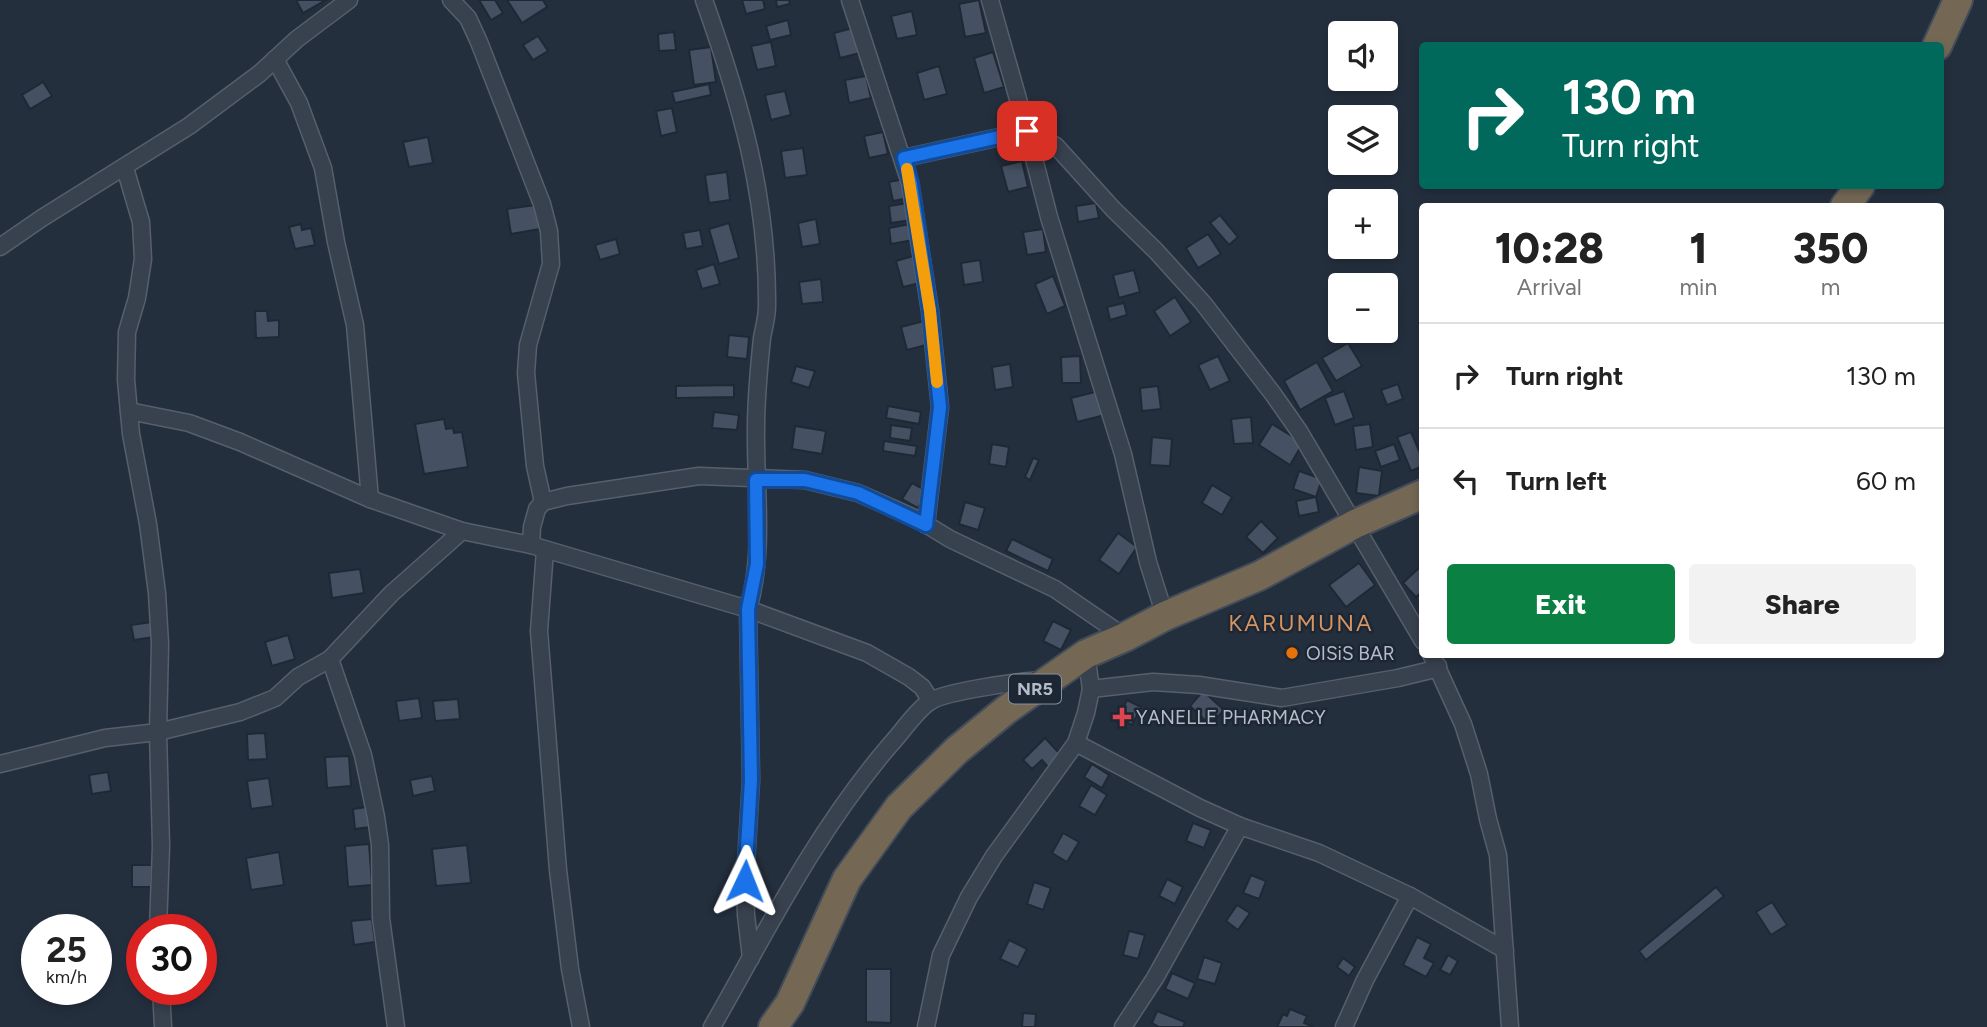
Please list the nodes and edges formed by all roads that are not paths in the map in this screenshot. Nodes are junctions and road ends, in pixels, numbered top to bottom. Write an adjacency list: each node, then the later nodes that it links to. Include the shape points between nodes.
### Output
1 (349, 0): 8 (street)
2 (450, 0): 17 (street, via 468,18 479,42 550,231 551,264 528,345 526,373)
3 (704, 0): 14 (street, via 756,170 764,239 767,309 756,424)
4 (850, 0): 10 (street)
5 (990, 0): 9 (street)
6 (1958, 0): 7 (highway)
7 (1939, 42)
8 (275, 59): 11 (street, via 189,126); 16 (street, via 299,103 323,168 355,325)
9 (1027, 131): 10 (street); 18 (street, via 1056,146 1203,303 1299,430); 23 (street, via 1123,454)
10 (904, 158): 19 (street, via 930,311 940,407)
11 (125, 168): 12 (street); 13 (street, via 141,222 143,259 127,332)
12 (0, 247)
13 (129, 411): 16 (street, via 189,423); 32 (street, via 157,593)
14 (756, 480): 17 (street, via 678,478); 19 (street, via 805,480 858,493); 22 (street, via 757,564)
15 (1419, 496): 18 (highway, NR5)
16 (370, 499): 20 (street)
17 (543, 502): 21 (street, via 532,527)
18 (1355, 524): 23 (highway, NR5, via 1259,576); 24 (street)
19 (926, 525): 25 (street, via 1055,589)
20 (462, 531): 21 (street); 27 (street, via 391,594)
21 (538, 547): 22 (street); 43 (street, via 539,631 558,870)
22 (748, 609): 31 (street, via 867,653 909,677); 39 (street, via 751,780 745,881)
23 (1165, 615): 25 (highway, NR5)
24 (1419, 634)
25 (1125, 637): 26 (highway, NR5)
26 (1086, 654): 29 (highway, NR5); 30 (street)
27 (330, 659): 32 (street, via 298,677 275,698); 42 (street, via 363,755 376,817 381,918)
28 (1434, 661): 30 (street, via 1431,670 1282,698 1153,682); 38 (street, via 1463,724 1479,774 1498,855)
29 (1049, 680): 31 (street, via 1022,681); 45 (highway, NR5, via 957,750 899,807 847,879 790,1003)
30 (1091, 690): 33 (street)
31 (930, 701): 39 (street, via 862,778 832,820)
32 (158, 733): 34 (street, via 105,738); 37 (street)
33 (1076, 743): 35 (street); 46 (street, via 969,897 942,955)
34 (0, 764)
35 (1240, 826): 36 (street, via 1319,853); 47 (street)
36 (1410, 896): 38 (street); 48 (street)
37 (159, 914)
38 (1505, 950): 49 (street)
39 (751, 958): 44 (street)
40 (162, 1005): 41 (street)
41 (163, 1027)
42 (396, 1027)
43 (581, 1027)
44 (712, 1027)
45 (773, 1027)
46 (926, 1027)
47 (1123, 1027)
48 (1344, 1027)
49 (1510, 1027)

